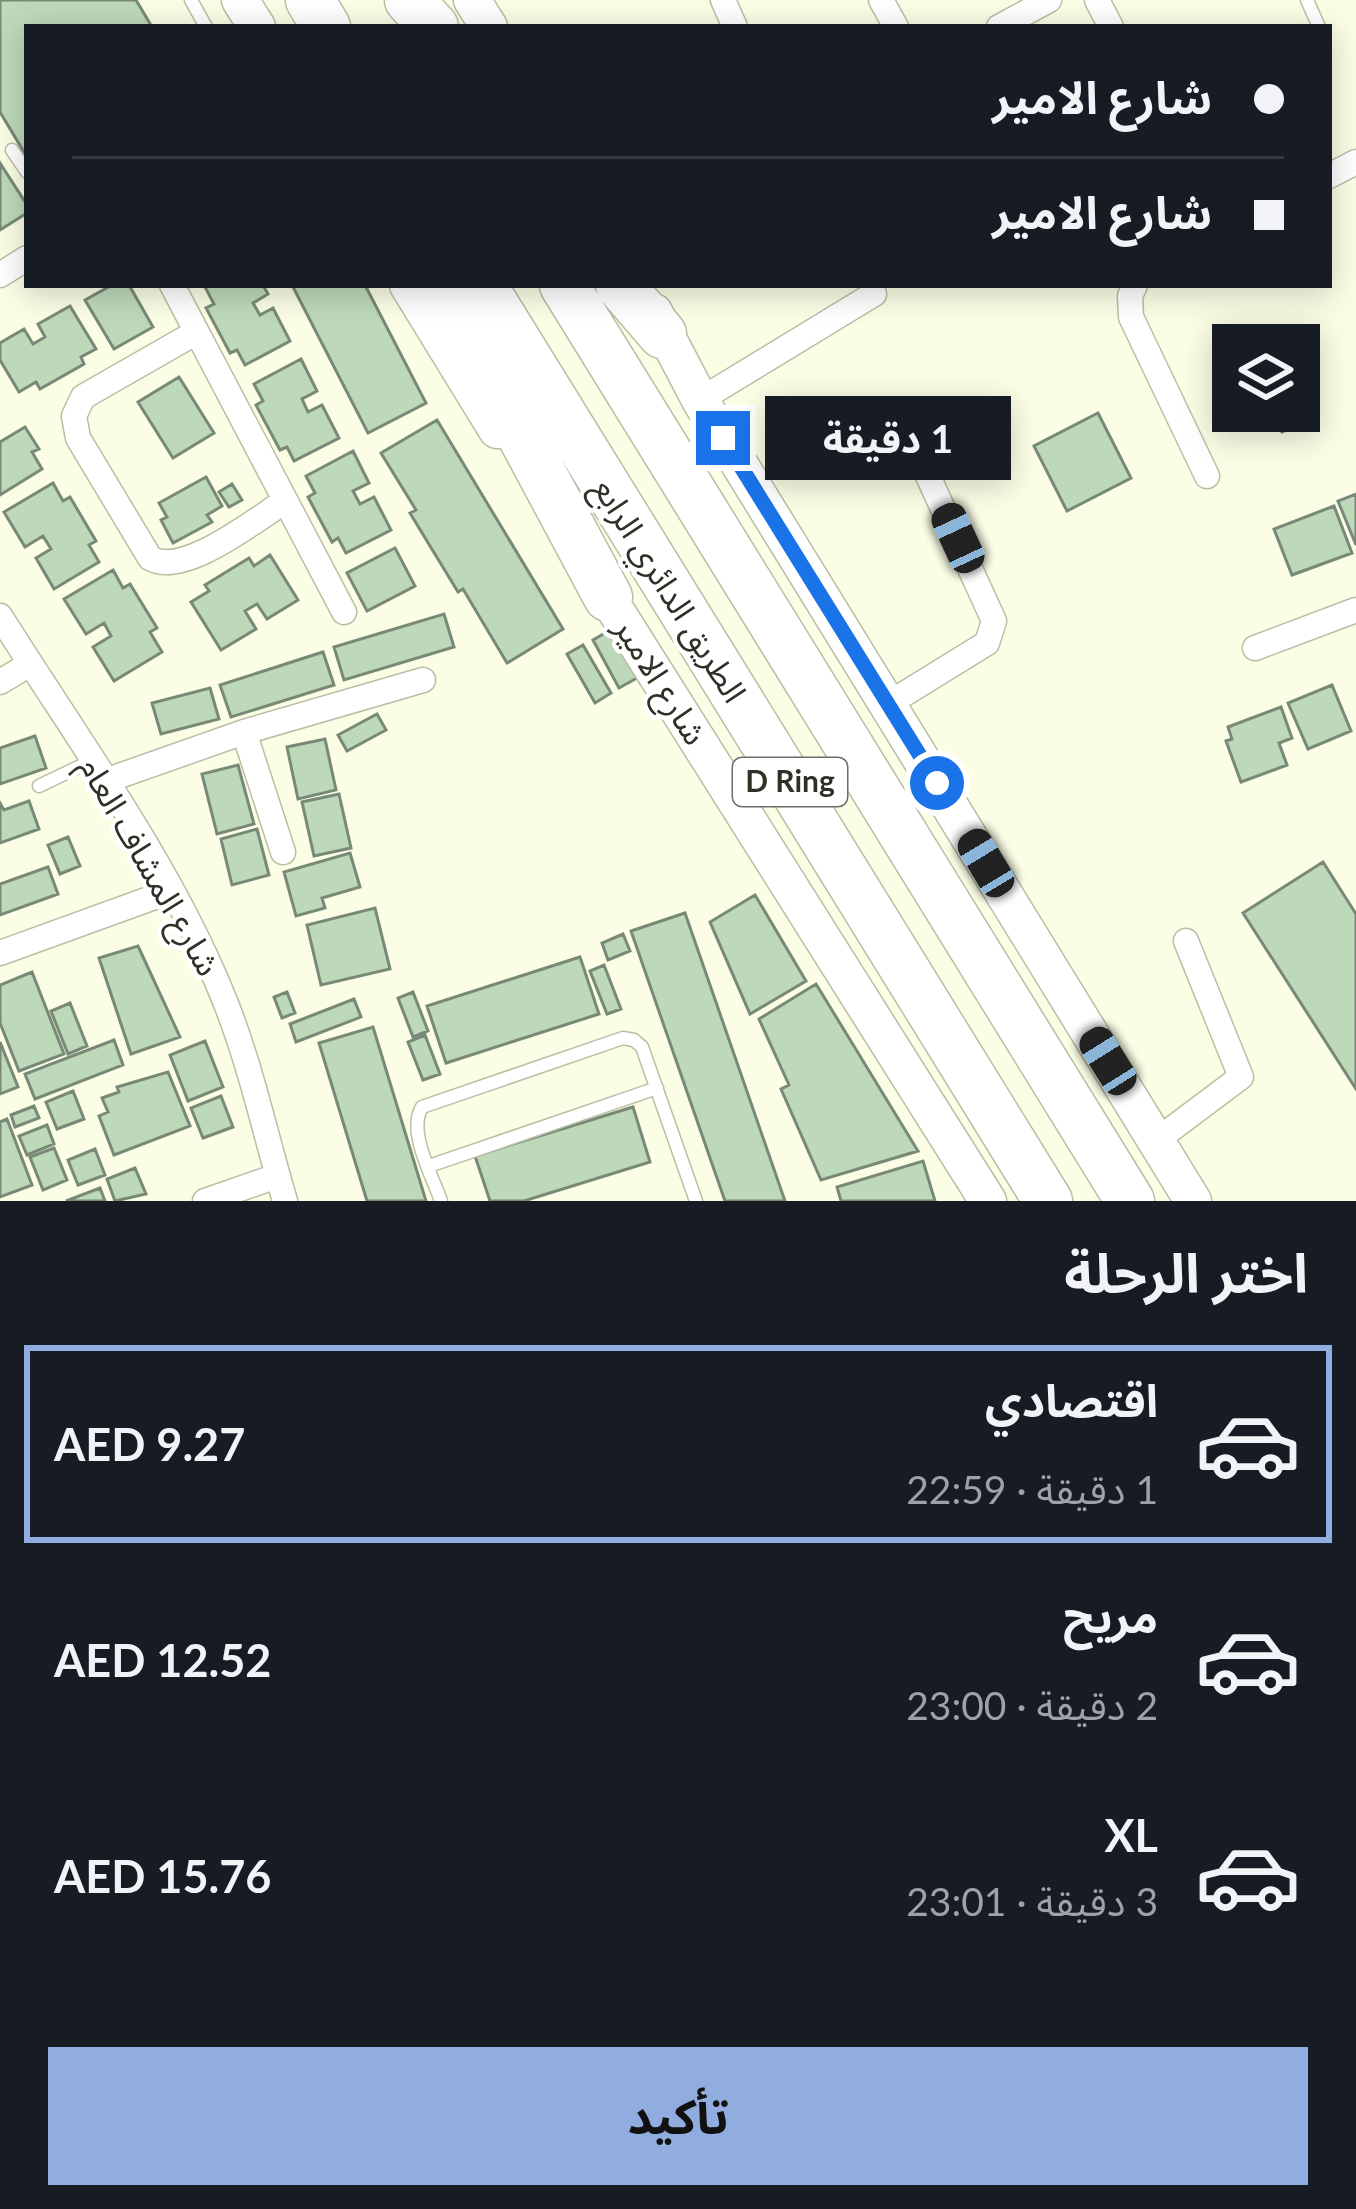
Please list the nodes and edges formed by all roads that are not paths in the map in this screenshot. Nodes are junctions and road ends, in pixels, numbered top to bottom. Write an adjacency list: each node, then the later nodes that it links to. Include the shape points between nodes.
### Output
1 (410, 0): 3 (highway)
2 (1049, 0): 4 (street)
3 (431, 24)
4 (1005, 24)
5 (12, 150): 6 (lane)
6 (24, 168)
7 (172, 288): 16 (street)
8 (410, 288): 22 (main road, شارع الامير)
9 (442, 288): 22 (highway)
10 (484, 288): 47 (highway, الطريق الدائري الرابع / D Ring)
11 (566, 288): 48 (highway, الطريق الدائري الرابع / D Ring)
12 (623, 288): 17 (highway)
13 (644, 288): 17 (main road)
14 (1134, 288): 20 (street, via 1131,317)
15 (874, 294): 18 (street)
16 (195, 333): 21 (street); 21 (street, via 83,398 74,416 78,438 158,563 185,562)
17 (662, 334): 18 (main road)
18 (700, 400): 30 (main road)
19 (908, 432): 30 (street, via 994,621 987,643)
20 (1207, 476)
21 (285, 502): 24 (street)
22 (608, 597): 42 (main road, شارع الامير)
23 (1356, 610): 26 (street)
24 (344, 612)
25 (0, 616): 27 (street, شارع المشاف العام)
26 (1255, 648)
27 (30, 664): 29 (street); 32 (street, شارع المشاف العام)
28 (423, 680): 31 (street)
29 (0, 682)
30 (888, 704): 39 (main road)
31 (244, 732): 32 (street); 34 (street)
32 (98, 771): 33 (lane); 35 (street, شارع المشاف العام)
33 (39, 787)
34 (283, 852)
35 (171, 891): 37 (street); 41 (street, شارع المشاف العام, via 234,1025)
36 (1186, 940): 39 (street, via 1241,1077)
37 (0, 953)
38 (657, 1088): 40 (lane); 40 (lane, via 642,1047 623,1038 433,1102 416,1117); 46 (lane)
39 (1156, 1140): 49 (main road)
40 (429, 1166): 45 (lane)
41 (277, 1176): 43 (street); 44 (street, شارع المشاف العام)
42 (985, 1198)
43 (205, 1201)
44 (285, 1201)
45 (441, 1201)
46 (696, 1201)
47 (1048, 1201)
48 (1130, 1201)
49 (1193, 1201)

